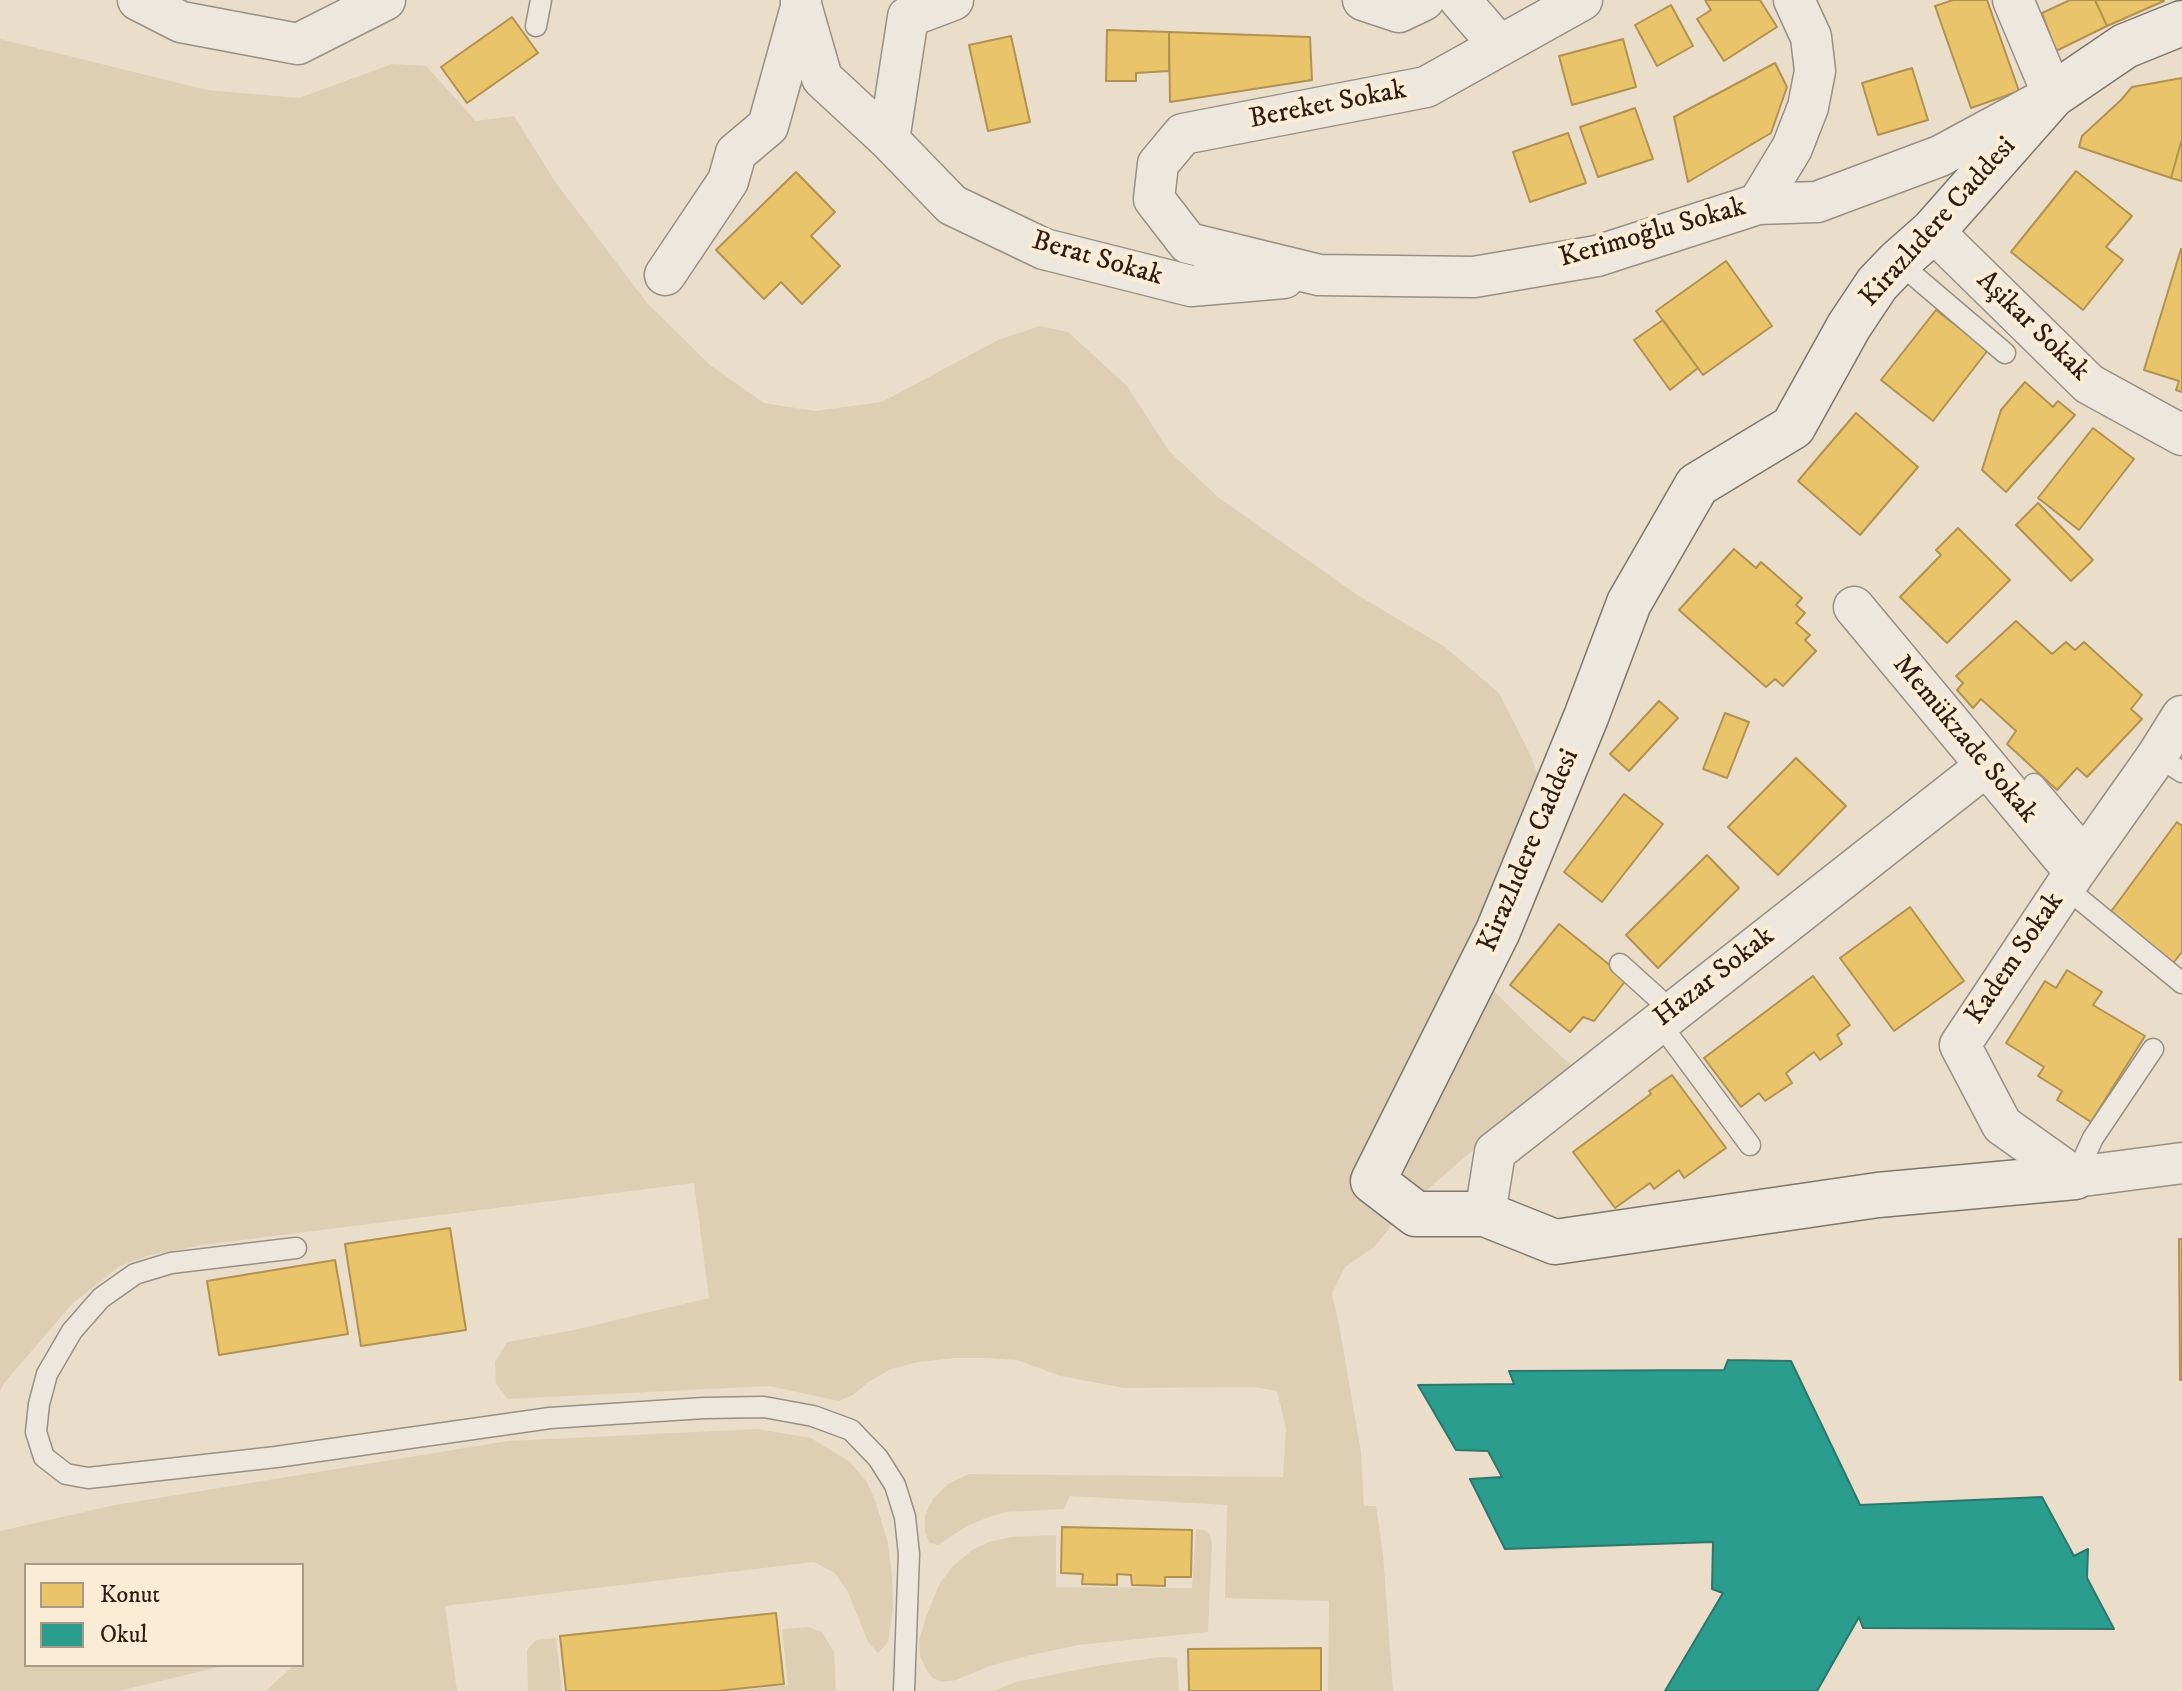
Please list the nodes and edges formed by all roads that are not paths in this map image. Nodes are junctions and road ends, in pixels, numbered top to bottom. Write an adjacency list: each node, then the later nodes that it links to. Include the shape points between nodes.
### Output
1 (138, 0): 2 (street, via 181,22 298,44)
2 (385, 0)
3 (541, 0): 13 (lane)
4 (953, 0): 16 (street, via 908,17)
5 (1363, 0): 6 (street, via 1399,12)
6 (1424, 0)
7 (1460, 0): 14 (street)
8 (1582, 0): 14 (street, Bereket Sokak)
9 (1794, 0): 17 (street, via 1811,37 1815,71 1792,148)
10 (2013, 0): 15 (street)
11 (801, 3): 16 (street, Berat Sokak, via 822,78); 21 (street, via 768,126 736,153 728,181)
12 (2182, 23): 15 (street, Kirazlıdere Caddesi, via 2125,46)
13 (536, 26)
14 (1499, 45): 19 (street, Bereket Sokak, via 1426,87 1183,134 1158,164 1154,199)
15 (2053, 95): 17 (street, Kerimoğlu Sokak, via 1940,156 1817,202); 18 (street, Kirazlıdere Caddesi)
16 (889, 140): 22 (street, Berat Sokak, via 952,205 1044,249 1191,286)
17 (1758, 204): 22 (street, Kerimoğlu Sokak, via 1597,256 1474,277)
18 (1933, 231): 20 (street, Kirazlıdere Caddesi); 24 (street, Aşikar Sokak, via 2089,384)
19 (1188, 243): 22 (street, Kerimoğlu Sokak)
20 (1898, 262): 23 (lane); 38 (street, Kirazlıdere Caddesi, via 1849,326 1793,427 1697,485 1629,603 1498,931 1373,1181 1416,1214)
21 (665, 275)
22 (1319, 275)
23 (2005, 353)
24 (2182, 435)
25 (1854, 607): 28 (street, Memükzade Sokak)
26 (2182, 716): 27 (street, Kadem Sokak)
27 (2169, 764): 30 (street, Kadem Sokak)
28 (1986, 766): 30 (street, Memükzade Sokak); 33 (street, Hazar Sokak)
29 (2034, 784): 30 (lane)
30 (2076, 870): 32 (lane); 37 (street, Kadem Sokak, via 1960,1045 2002,1125)
31 (1620, 964): 33 (lane)
32 (2182, 983)
33 (1666, 1017): 35 (lane); 38 (street, Hazar Sokak, via 1495,1152)
34 (2153, 1049): 37 (lane, via 2093,1138)
35 (1750, 1145)
36 (2182, 1163): 37 (street)
37 (2075, 1177): 38 (street, Kirazlıdere Caddesi, via 1878,1195 1555,1242)
38 (1485, 1214)
39 (296, 1248): 40 (lane, via 171,1263 135,1274 101,1298 72,1331 47,1374 36,1432 44,1457 66,1474 88,1478 550,1418 764,1407 813,1416 851,1430 895,1485 909,1554)
40 (904, 1691)

